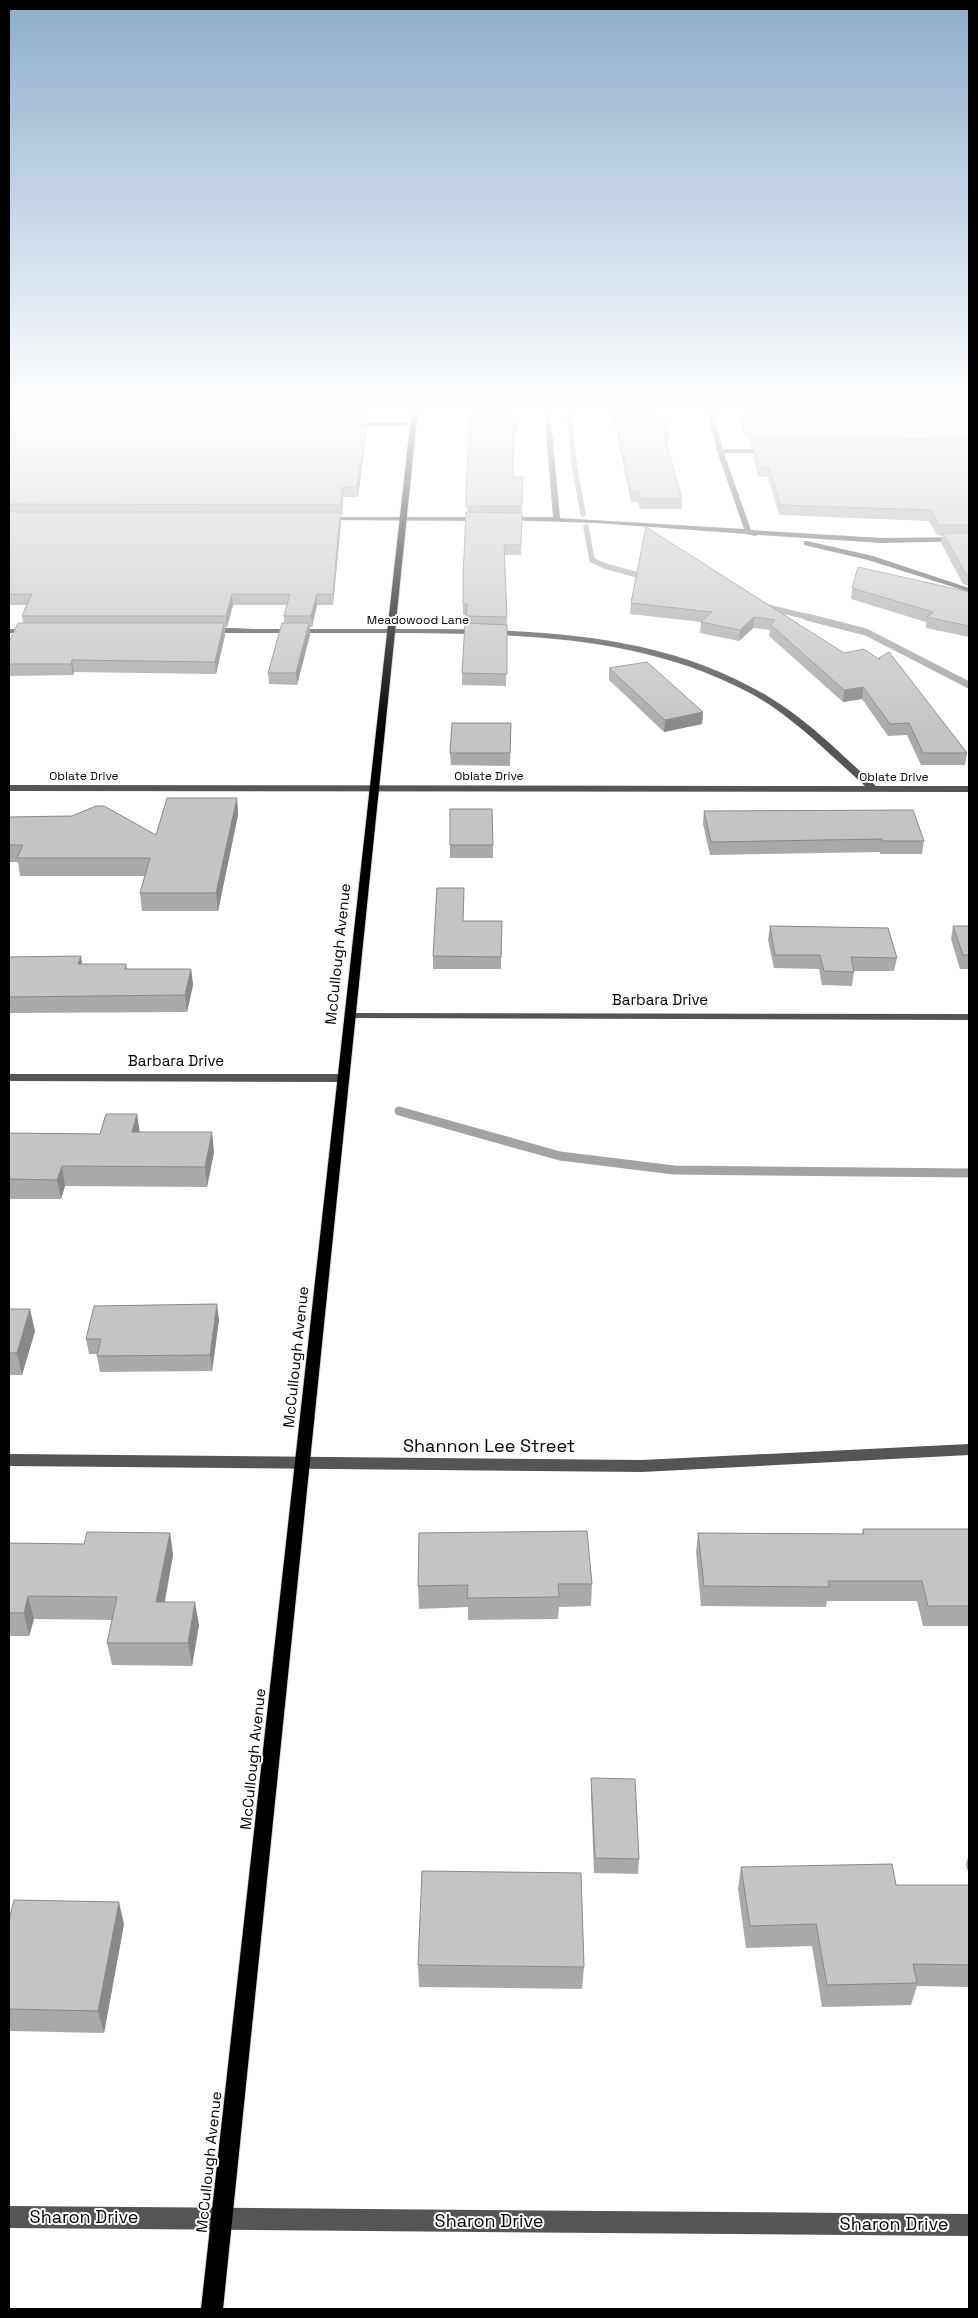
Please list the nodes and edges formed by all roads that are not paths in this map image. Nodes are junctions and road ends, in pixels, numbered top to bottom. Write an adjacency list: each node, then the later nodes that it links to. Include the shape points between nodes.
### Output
1 (557, 516): 7 (street)
2 (742, 516): 8 (street)
3 (314, 519): 4 (street)
4 (403, 519): 5 (street); 12 (main road, McCullough Avenue)
5 (487, 519)
6 (496, 519): 7 (street)
7 (557, 520): 8 (street, via 637,522)
8 (748, 533): 9 (street, via 873,540); 10 (street, via 834,548)
9 (969, 539)
10 (969, 590)
11 (195, 631): 12 (street, Meadowood Lane)
12 (391, 631): 16 (main road, McCullough Avenue); 17 (street, Meadowood Lane, via 550,635 614,644 683,662 727,678 772,702)
13 (9, 632): 14 (street)
14 (38, 632)
15 (9, 788): 16 (street, Oblate Drive)
16 (374, 788): 17 (street, Oblate Drive); 19 (main road, McCullough Avenue)
17 (874, 789): 18 (street, Oblate Drive)
18 (969, 789)
19 (350, 1016): 20 (street, Barbara Drive); 22 (main road, McCullough Avenue)
20 (969, 1017)
21 (9, 1077): 22 (street, Barbara Drive)
22 (344, 1078): 25 (main road, McCullough Avenue)
23 (969, 1449): 25 (street, Shannon Lee Street, via 642,1466)
24 (9, 1460): 25 (street, Shannon Lee Street)
25 (303, 1464): 27 (main road, McCullough Avenue)
26 (9, 2217): 27 (street, Sharon Drive)
27 (221, 2218): 28 (street, Sharon Drive); 29 (main road, McCullough Avenue)
28 (969, 2225)
29 (212, 2309)

